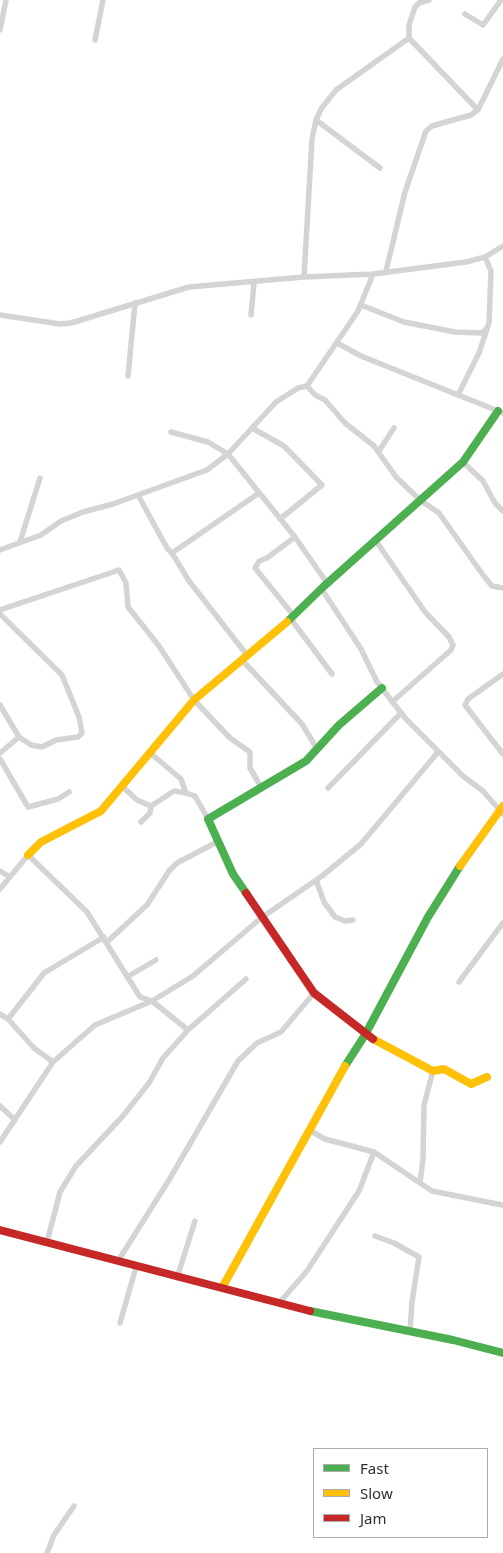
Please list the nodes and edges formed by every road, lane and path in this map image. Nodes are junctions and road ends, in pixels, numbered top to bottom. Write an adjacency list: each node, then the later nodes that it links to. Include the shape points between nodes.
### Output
1 (6, 0): 6 (street)
2 (103, 0): 8 (street)
3 (429, 0): 7 (street, via 415,7 409,24)
4 (500, 0): 5 (street, via 483,25)
5 (465, 14)
6 (0, 30)
7 (409, 38): 10 (street); 11 (street, via 336,90)
8 (95, 40)
9 (503, 59): 10 (street)
10 (478, 110): 15 (street, via 426,131 405,192)
11 (316, 120): 12 (street); 17 (street, via 312,139)
12 (380, 168)
13 (503, 246): 14 (street)
14 (485, 257): 15 (street); 23 (street, via 492,271)
15 (386, 271): 16 (street)
16 (373, 274): 17 (street); 20 (street)
17 (304, 277): 18 (street)
18 (254, 283): 19 (street, via 189,287); 22 (street)
19 (135, 303): 21 (street, via 60,324); 25 (street)
20 (361, 305): 23 (street, via 404,322 455,332 482,333); 24 (street)
21 (0, 315)
22 (251, 315)
23 (486, 329): 27 (street, via 479,353)
24 (338, 343): 26 (street); 27 (street, via 361,356)
25 (128, 376)
26 (307, 386): 29 (street, via 276,402); 32 (street)
27 (458, 395): 28 (street)
28 (500, 412): 34 (street)
29 (252, 428): 33 (street); 40 (street, via 284,446 322,485)
30 (394, 428): 32 (street)
31 (171, 432): 33 (street, via 208,442)
32 (378, 451): 38 (street, via 396,476)
33 (228, 454): 36 (street); 37 (street, via 207,470)
34 (463, 462): 38 (street); 39 (street, via 483,481)
35 (40, 478): 43 (street)
36 (259, 494): 40 (street); 45 (street)
37 (138, 495): 43 (street, via 83,512); 45 (street, via 166,548)
38 (420, 500): 42 (street); 47 (street, via 439,513 492,586)
39 (501, 508)
40 (280, 519): 41 (street)
41 (295, 537): 46 (street); 50 (street, via 259,561 255,568)
42 (376, 541): 46 (street); 56 (street, via 425,612 454,645)
43 (20, 542): 44 (street)
44 (0, 550)
45 (172, 552): 51 (street)
46 (324, 586): 50 (street); 54 (street)
47 (503, 588)
48 (0, 610): 55 (street, via 120,570 126,583 128,607 159,646)
49 (0, 614): 59 (street, via 62,675 82,728 78,737 56,740 42,747)
50 (293, 617): 51 (street); 52 (street)
51 (245, 658): 55 (street); 60 (street, via 302,724)
52 (332, 674)
53 (503, 674): 64 (street, via 468,699 465,705)
54 (382, 688): 56 (street); 60 (street, via 339,725)
55 (194, 700): 61 (street); 68 (street, via 230,738 250,752 250,768)
56 (392, 702): 58 (street)
57 (0, 705): 59 (street)
58 (401, 713): 62 (street); 69 (street)
59 (18, 737): 63 (street)
60 (318, 749): 68 (street, via 306,761)
61 (149, 752): 66 (street); 67 (street)
62 (438, 752): 74 (street); 81 (street, via 361,844)
63 (0, 753)
64 (503, 754)
65 (0, 760): 71 (street, via 28,808 58,799)
66 (181, 779): 70 (street); 72 (street)
67 (123, 787): 73 (street, via 137,800); 78 (street, via 101,811 41,842)
68 (261, 787): 75 (street)
69 (328, 788)
70 (174, 791): 72 (street); 73 (street)
71 (69, 792)
72 (186, 792): 75 (street, via 194,796)
73 (150, 806): 76 (street, via 150,813)
74 (502, 810): 96 (street, via 464,860 428,917)
75 (208, 818): 77 (street)
76 (141, 822)
77 (217, 842): 83 (street); 86 (street, via 173,867 147,905)
78 (28, 855): 80 (street); 86 (street, via 87,912)
79 (0, 871): 80 (street)
80 (10, 877): 82 (street)
81 (316, 880): 83 (street); 84 (street, via 324,902 335,917)
82 (0, 889)
83 (261, 918): 91 (street); 92 (street, via 193,976)
84 (353, 920)
85 (503, 923): 90 (street)
86 (106, 939): 88 (street); 94 (street, via 44,973)
87 (156, 960): 88 (street)
88 (127, 977): 92 (street, via 140,997)
89 (246, 979): 95 (street)
90 (460, 982)
91 (314, 993): 96 (street); 111 (street, via 281,1032 257,1043 238,1061)
92 (152, 1001): 95 (street); 97 (street, via 95,1025)
93 (0, 1014): 94 (street)
94 (8, 1020): 97 (street, via 34,1048)
95 (188, 1030): 110 (street, via 163,1058 150,1083 76,1166 60,1192)
96 (365, 1035): 98 (street); 102 (street)
97 (53, 1062): 101 (street)
98 (433, 1071): 99 (street, via 444,1070 471,1084); 105 (street, via 424,1105)
99 (487, 1077)
100 (0, 1106): 101 (street)
101 (15, 1120): 103 (street)
102 (309, 1130): 104 (street, via 325,1139); 114 (street)
103 (0, 1142)
104 (374, 1152): 105 (street); 115 (street, via 359,1190 307,1271)
105 (420, 1183): 106 (street, via 432,1191)
106 (502, 1205)
107 (195, 1221): 113 (street)
108 (0, 1230): 110 (street)
109 (375, 1236): 117 (street, via 419,1257)
110 (47, 1242): 111 (street)
111 (118, 1261): 112 (street)
112 (136, 1267): 113 (street); 116 (street)
113 (177, 1278): 114 (street)
114 (222, 1288): 115 (street)
115 (279, 1303): 117 (street)
116 (120, 1323)
117 (410, 1331): 118 (street)
118 (503, 1353)
119 (74, 1506): 120 (street, via 54,1535)
120 (47, 1553)

